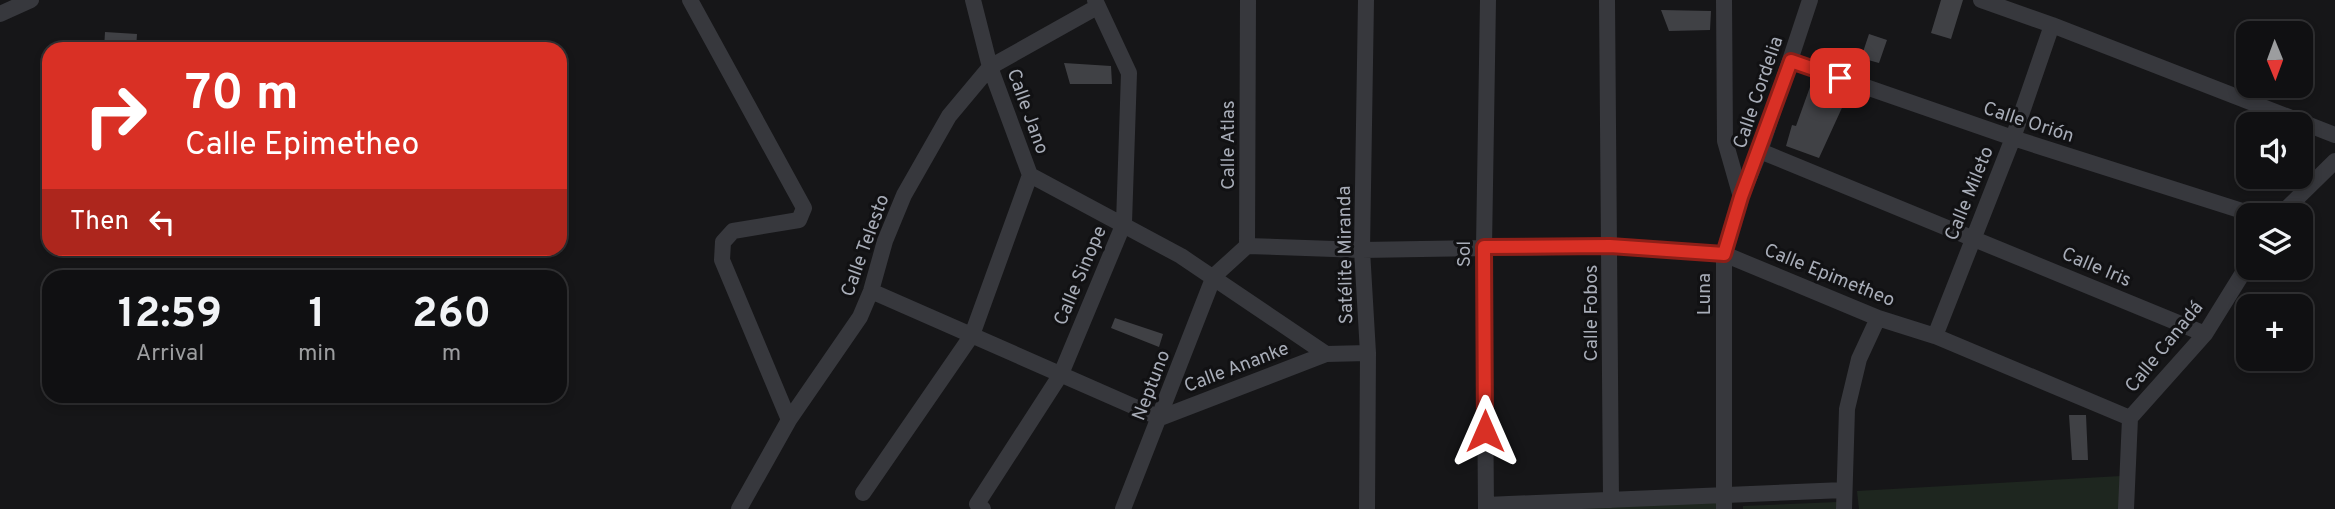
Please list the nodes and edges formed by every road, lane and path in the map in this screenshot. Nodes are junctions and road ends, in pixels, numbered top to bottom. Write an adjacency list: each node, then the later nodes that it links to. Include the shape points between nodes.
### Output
1 (31, 0): 12 (street)
2 (690, 0): 43 (street, via 804,208 799,220 733,231 723,242 722,260)
3 (973, 0): 15 (street, Calle Jano)
4 (1248, 0): 26 (street, Calle Atlas)
5 (1366, 0): 29 (street, Satélite Miranda)
6 (1488, 0): 28 (street, Sol)
7 (1607, 0): 27 (street, Calle Fobos)
8 (1724, 0): 21 (street, via 1725,141)
9 (1810, 0): 14 (street, Calle Cordelia)
10 (1981, 0): 13 (street)
11 (1096, 3): 15 (street, Calle Telesto); 24 (street, Calle Sinope, via 1129,73)
12 (0, 14)
13 (2052, 25): 16 (street); 17 (street, Calle Mileto)
14 (1791, 61): 17 (street, Calle Orión); 18 (street, Calle Cordelia)
15 (990, 67): 20 (street, Calle Jano); 33 (street, Calle Telesto, via 949,116 904,195)
16 (2335, 135)
17 (2013, 138): 23 (street, Calle Orión); 25 (street, Calle Mileto)
18 (1760, 151): 21 (street, Calle Cordelia); 25 (street, Calle Iris)
19 (2335, 161): 22 (street)
20 (1030, 175): 24 (street, Calle Jano); 36 (street)
21 (1741, 197): 30 (street, Luna)
22 (2292, 203)
23 (2236, 209)
24 (1124, 223): 31 (street, Calle Jano); 40 (street, Calle Sinope)
25 (1973, 237): 35 (street, Calle Iris); 37 (street, Calle Mileto)
26 (1247, 246): 29 (street, Calle Epimetheo); 31 (street)
27 (1610, 246): 28 (street, Calle Epimetheo); 30 (street, Calle Epimetheo); 46 (street, Calle Fobos)
28 (1484, 247): 29 (street, Calle Epimetheo); 49 (street, Sol)
29 (1362, 250): 39 (street, Satélite Miranda)
30 (1724, 254): 34 (street, Calle Epimetheo); 47 (street, Luna)
31 (1214, 276): 38 (street, Calle Jano); 41 (street, Neptuno)
32 (2238, 280): 35 (street, Calle Canadá)
33 (871, 291): 36 (street); 43 (street, Calle Telesto, via 860,317)
34 (1878, 318): 37 (street, Calle Epimetheo); 44 (street, via 1859,359 1847,409)
35 (2205, 334): 42 (street, Calle Canadá)
36 (972, 335): 40 (street); 45 (street)
37 (1935, 336): 42 (street, Calle Epimetheo)
38 (1326, 354): 39 (street); 41 (street, Calle Ananke)
39 (1368, 354): 52 (street, Satélite Miranda)
40 (1061, 374): 41 (street); 48 (street, Calle Sinope)
41 (1160, 418): 51 (street, Neptuno)
42 (2130, 418): 54 (street)
43 (789, 420): 50 (street, Calle Telesto)
44 (1844, 490): 47 (street); 53 (street)
45 (863, 493)
46 (1611, 500): 47 (street); 49 (street)
47 (1724, 502)
48 (980, 507)
49 (1486, 507)
50 (739, 509)
51 (1123, 509)
52 (1367, 509)
53 (1844, 509)
54 (2126, 509)

